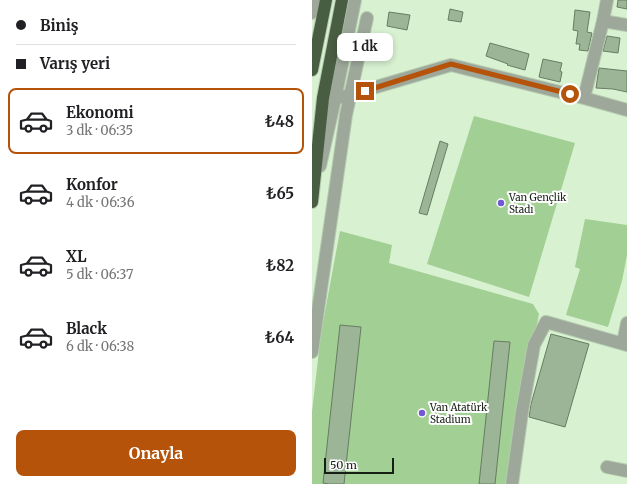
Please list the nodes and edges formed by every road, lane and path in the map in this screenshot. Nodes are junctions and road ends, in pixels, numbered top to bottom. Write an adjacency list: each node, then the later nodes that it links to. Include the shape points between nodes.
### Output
1 (314, 0): 6 (street)
2 (326, 0): 10 (highway)
3 (342, 0): 15 (highway, via 323,98)
4 (355, 0): 13 (street)
5 (607, 0): 8 (street)
6 (312, 13)
7 (367, 18): 11 (street)
8 (603, 21): 9 (street); 12 (street)
9 (627, 25)
10 (312, 70)
11 (350, 95): 12 (street, via 451,64); 13 (street); 18 (street)
12 (584, 98): 14 (street)
13 (335, 99): 15 (street)
14 (627, 110)
15 (312, 199)
16 (627, 323): 17 (street)
17 (625, 344): 21 (street, via 546,322 534,344)
18 (312, 352)
19 (607, 467): 20 (street)
20 (627, 471)
21 (512, 484)

